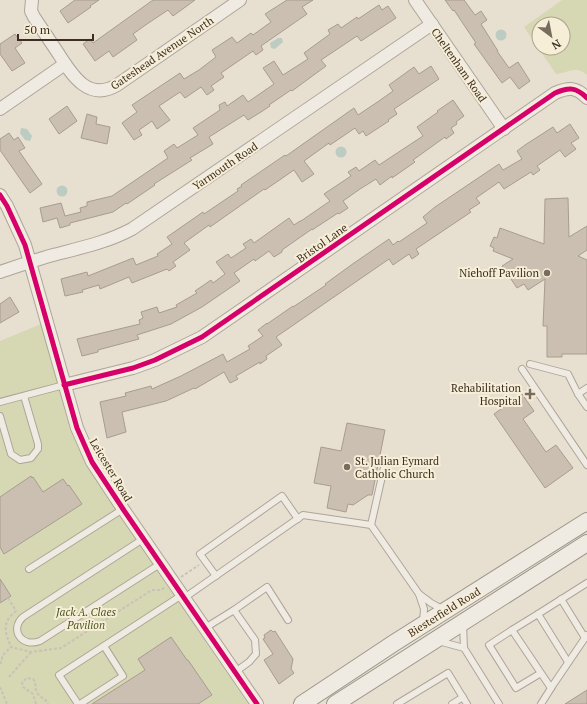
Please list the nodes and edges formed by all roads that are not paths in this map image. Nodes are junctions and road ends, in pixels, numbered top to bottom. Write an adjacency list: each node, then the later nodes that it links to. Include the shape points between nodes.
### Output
1 (32, 0): 5 (street, Gateshead Avenue North, via 31,11 34,17)
2 (240, 0): 5 (street, Gateshead Avenue North, via 112,88 88,88 75,78)
3 (415, 0): 4 (street, Cheltenham Road)
4 (432, 24): 8 (street, Cheltenham Road); 10 (street, Yarmouth Road, via 132,229 99,243)
5 (65, 64): 7 (street)
6 (587, 98): 8 (street, Bristol Lane, via 576,89 566,88)
7 (0, 109)
8 (504, 129): 14 (street, Bristol Lane, via 202,337 147,362)
9 (0, 195): 10 (street, Leicester Road, via 25,245)
10 (30, 262): 11 (street, Yarmouth Road); 14 (street, Leicester Road)
11 (0, 272)
12 (530, 364): 16 (lane, via 568,374)
13 (522, 369): 22 (lane)
14 (64, 385): 17 (lane); 23 (street, Leicester Road, via 84,446)
15 (587, 388): 16 (lane)
16 (578, 394): 19 (lane)
17 (24, 396): 18 (lane); 20 (lane, via 38,444 38,449 31,458 20,460 11,454)
18 (0, 402)
19 (587, 407)
20 (0, 416)
21 (384, 463): 26 (lane)
22 (587, 465)
23 (123, 509): 27 (street, Leicester Road); 30 (lane)
24 (298, 519): 26 (lane, via 303,515); 31 (lane); 31 (lane, via 282,496 200,554)
25 (587, 520): 37 (main road, Biesterfield Road)
26 (371, 525): 33 (lane)
27 (143, 539): 29 (street, Leicester Road); 29 (lane, via 23,616 17,625 21,639 30,643 40,641)
28 (587, 543): 40 (main road, Biesterfield Road)
29 (160, 564): 34 (street, Leicester Road)
30 (29, 569)
31 (216, 576): 34 (lane)
32 (587, 583): 35 (lane)
33 (419, 594): 37 (lane); 41 (lane, via 424,609)
34 (183, 597): 42 (street, Leicester Road); 46 (lane)
35 (561, 599): 38 (lane); 44 (lane)
36 (234, 610): 39 (lane, via 267,587); 42 (lane); 49 (lane, via 255,640 256,654)
37 (446, 611): 41 (main road, Biesterfield Road)
38 (538, 614): 43 (lane); 48 (lane)
39 (288, 620)
40 (463, 623): 45 (main road, Biesterfield Road); 47 (lane)
41 (423, 625): 55 (main road, Biesterfield Road)
42 (205, 628): 49 (street, Leicester Road)
43 (512, 630): 50 (lane); 50 (lane, via 489,645 516,688)
44 (586, 636): 48 (lane)
45 (436, 640): 47 (lane); 56 (main road, Biesterfield Road)
46 (104, 646): 53 (lane, via 123,676); 53 (lane, via 59,675)
47 (464, 648): 60 (lane)
48 (568, 662): 51 (lane)
49 (235, 672): 54 (street, Leicester Road)
50 (541, 673): 51 (lane)
51 (551, 688): 61 (lane)
52 (463, 697): 57 (lane, via 448,673); 58 (lane); 59 (lane)
53 (79, 704)
54 (257, 704)
55 (302, 704)
56 (335, 704)
57 (398, 704)
58 (452, 704)
59 (467, 704)
60 (499, 704)
61 (542, 704)

